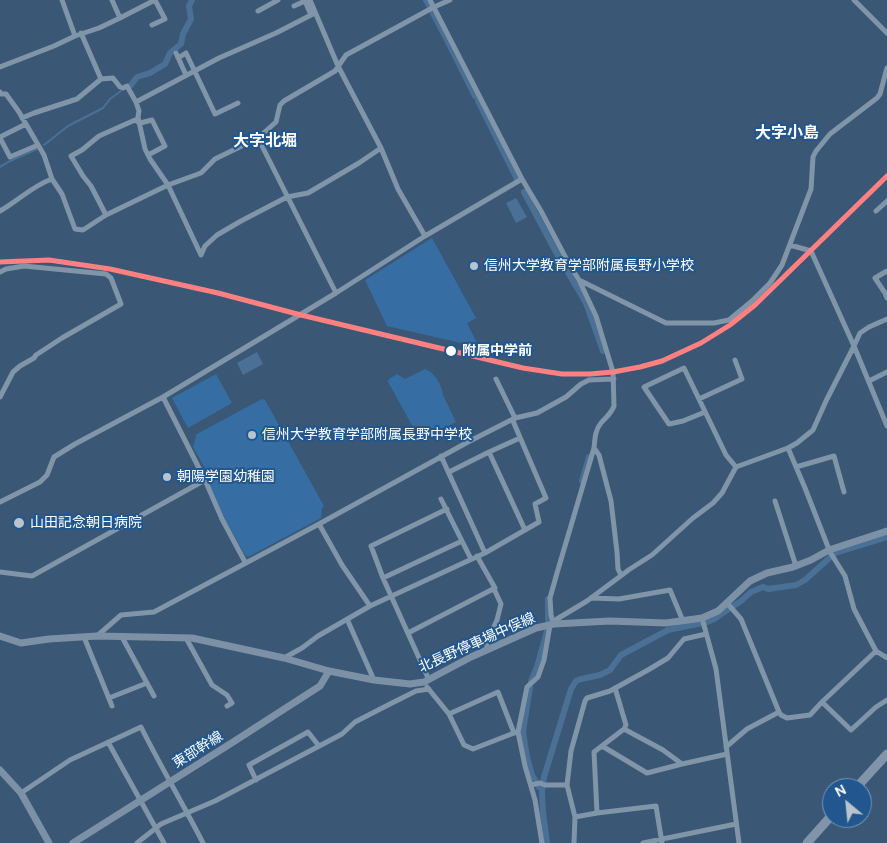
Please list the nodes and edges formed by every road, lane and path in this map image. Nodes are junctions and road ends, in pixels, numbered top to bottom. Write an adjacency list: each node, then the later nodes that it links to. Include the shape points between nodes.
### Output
1 (62, 0): 17 (street)
2 (112, 0): 13 (street)
3 (155, 0): 13 (street); 14 (street, via 164,19)
4 (278, 0): 11 (street)
5 (310, 0): 12 (street)
6 (430, 0): 10 (street)
7 (450, 0): 10 (street)
8 (854, 0): 16 (street)
9 (294, 6): 12 (street, via 305,1)
10 (434, 8): 19 (street, via 346,55); 35 (street)
11 (258, 11)
12 (313, 14): 19 (street); 21 (street)
13 (120, 18): 15 (street)
14 (152, 25)
15 (81, 33): 17 (street); 23 (street)
16 (887, 33)
17 (75, 36): 18 (street)
18 (0, 66)
19 (338, 66): 30 (street, via 335,71 284,101 276,122); 32 (street)
20 (887, 68): 43 (street, via 878,98 830,134 816,151 810,189)
21 (194, 70): 22 (street); 22 (street, via 186,54 177,56); 26 (street, via 215,114)
22 (186, 75): 25 (street)
23 (101, 79): 25 (street, via 113,78 120,87 127,86); 27 (street, via 77,98 34,113)
24 (0, 94): 27 (street, via 6,94)
25 (136, 102): 28 (street)
26 (238, 103)
27 (24, 121): 29 (street); 31 (street)
28 (140, 123): 33 (street); 33 (street, via 152,120 165,146); 41 (street, via 135,120 99,136 71,156)
29 (0, 138): 31 (street, via 10,157)
30 (258, 138): 36 (street, via 215,159 201,172); 37 (street)
31 (38, 145): 34 (street)
32 (381, 148): 37 (street, via 308,193); 42 (street, via 398,189)
33 (148, 154): 36 (street)
34 (52, 179): 39 (street); 41 (street, via 62,194 75,229 83,230)
35 (522, 179): 42 (street); 46 (street)
36 (168, 185): 37 (street, via 201,255 217,235); 41 (street)
37 (287, 197): 47 (street)
38 (887, 201): 40 (street)
39 (0, 211)
40 (876, 211)
41 (106, 215)
42 (425, 236): 47 (street)
43 (790, 245): 46 (street, via 770,283 729,320 666,323); 50 (street, via 811,251)
44 (887, 271): 48 (street, via 875,278)
45 (0, 272): 56 (street, via 24,266 106,274 112,278 121,304 20,366 13,372)
46 (579, 280): 53 (street, via 596,316)
47 (336, 294): 57 (street)
48 (887, 298)
49 (887, 319): 50 (street, via 860,333)
50 (854, 346): 55 (street); 64 (street, via 813,430)
51 (735, 360): 58 (street, via 742,379)
52 (887, 372): 55 (street)
53 (614, 378): 60 (street, via 589,380 537,413); 63 (street, via 614,406 596,432)
54 (496, 379): 60 (street)
55 (869, 381): 61 (street)
56 (0, 397)
57 (164, 397): 70 (street); 74 (street, via 54,457 40,482)
58 (699, 399): 59 (street); 59 (street, via 684,368 644,387 669,424 683,422)
59 (705, 412): 67 (street, via 726,455)
60 (515, 418): 62 (street, via 513,422); 66 (street)
61 (887, 426)
62 (520, 438): 65 (street); 77 (street, via 546,498 535,504 539,522)
63 (594, 448): 87 (street, via 599,455 611,501); 97 (street, via 550,598)
64 (788, 448): 67 (street); 68 (street)
65 (489, 452): 69 (street); 77 (street)
66 (441, 456): 69 (street); 76 (street)
67 (736, 467): 87 (street, via 713,503 652,555)
68 (796, 467): 71 (street, via 834,456); 81 (street)
69 (449, 472): 80 (street)
70 (205, 480): 84 (street); 86 (street, via 32,576)
71 (844, 492)
72 (441, 499): 75 (street)
73 (775, 501): 85 (street)
74 (0, 502)
75 (447, 509): 79 (street); 88 (street, via 371,546)
76 (319, 524): 84 (street); 92 (street)
77 (525, 530): 80 (street)
78 (887, 531): 81 (main road, 北長野停車場中俣線)
79 (462, 541): 83 (street); 88 (street)
80 (486, 553): 82 (street)
81 (830, 553): 85 (main road, 北長野停車場中俣線); 106 (street, via 844,576 854,609)
82 (477, 556): 83 (street); 89 (street)
83 (471, 559): 90 (street)
84 (245, 562): 101 (street, via 154,612 122,614)
85 (796, 566): 93 (main road, 北長野停車場中俣線, via 750,581)
86 (0, 572)
87 (621, 575): 91 (street)
88 (383, 578): 90 (street)
89 (494, 589): 98 (street); 105 (street, via 501,604 486,643)
90 (391, 596): 92 (street); 98 (street)
91 (591, 598): 95 (street, via 619,599 670,590); 97 (street)
92 (370, 606): 94 (street)
93 (730, 606): 96 (main road, 北長野停車場中俣線); 121 (street, via 741,620)
94 (347, 619): 107 (street); 110 (street)
95 (683, 621): 96 (main road, 北長野停車場中俣線); 97 (main road, 北長野停車場中俣線)
96 (703, 622): 99 (street)
97 (552, 624): 105 (main road, 北長野停車場中俣線); 124 (street, via 544,660 538,677 527,687)
98 (408, 633): 111 (street)
99 (706, 634): 113 (street, via 684,639 668,658); 128 (street, via 716,669)
100 (0, 636): 102 (main road, 北長野停車場中俣線, via 21,643)
101 (97, 636): 102 (main road, 北長野停車場中俣線); 103 (main road, 北長野停車場中俣線)
102 (84, 637): 116 (street)
103 (122, 637): 104 (main road, 北長野停車場中俣線); 112 (street)
104 (186, 638): 107 (main road, 北長野停車場中俣線); 120 (street, via 212,685 227,695 232,703)
105 (488, 649): 111 (main road, 北長野停車場中俣線)
106 (876, 650): 108 (street); 118 (street)
107 (284, 658): 109 (main road, 北長野停車場中俣線)
108 (887, 658)
109 (329, 671): 110 (main road, 北長野停車場中俣線); 135 (main road, 東部幹線, via 320,686)
110 (374, 680): 111 (main road, 北長野停車場中俣線, via 410,684)
111 (427, 681): 114 (street)
112 (147, 683): 115 (street); 116 (street)
113 (615, 688): 123 (street, via 626,725); 137 (street, via 585,701 571,751)
114 (429, 689): 122 (street); 126 (street, via 416,691 381,708)
115 (154, 696)
116 (109, 698): 119 (street)
117 (887, 700): 118 (street, via 851,730)
118 (822, 702): 121 (street, via 810,715 787,718)
119 (112, 706)
120 (227, 706)
121 (779, 712): 128 (street, via 747,729)
122 (449, 714): 124 (street, via 464,744 473,749); 124 (street, via 498,692)
123 (624, 729): 127 (street); 131 (street)
124 (516, 732): 136 (street, via 525,766)
125 (108, 742): 135 (street, via 141,728); 138 (street, via 70,760); 139 (street)
126 (319, 746): 134 (street); 134 (street, via 308,732 249,765)
127 (602, 746): 131 (street, via 647,773); 141 (street, via 594,752)
128 (726, 747): 129 (street)
129 (727, 754): 131 (street); 143 (street)
130 (887, 754): 133 (highway)
131 (682, 764)
132 (0, 770): 138 (main road)
133 (865, 778)
134 (256, 780): 140 (street)
135 (170, 782): 139 (main road, 東部幹線); 140 (street)
136 (538, 784): 137 (street); 152 (street, via 535,800)
137 (567, 785): 142 (street)
138 (21, 793): 147 (main road)
139 (140, 800): 145 (street); 148 (main road, 東部幹線)
140 (187, 813): 145 (street); 151 (street)
141 (597, 813): 142 (street); 146 (street, via 656,806)
142 (575, 817): 153 (street)
143 (736, 824): 146 (street); 155 (street)
144 (822, 826): 156 (highway)
145 (156, 828): 149 (street); 150 (street)
146 (661, 841): 154 (street)
147 (49, 843)
148 (73, 843)
149 (137, 843)
150 (164, 843)
151 (203, 843)
152 (542, 843)
153 (574, 843)
154 (643, 843)
155 (739, 843)
156 (806, 843)

